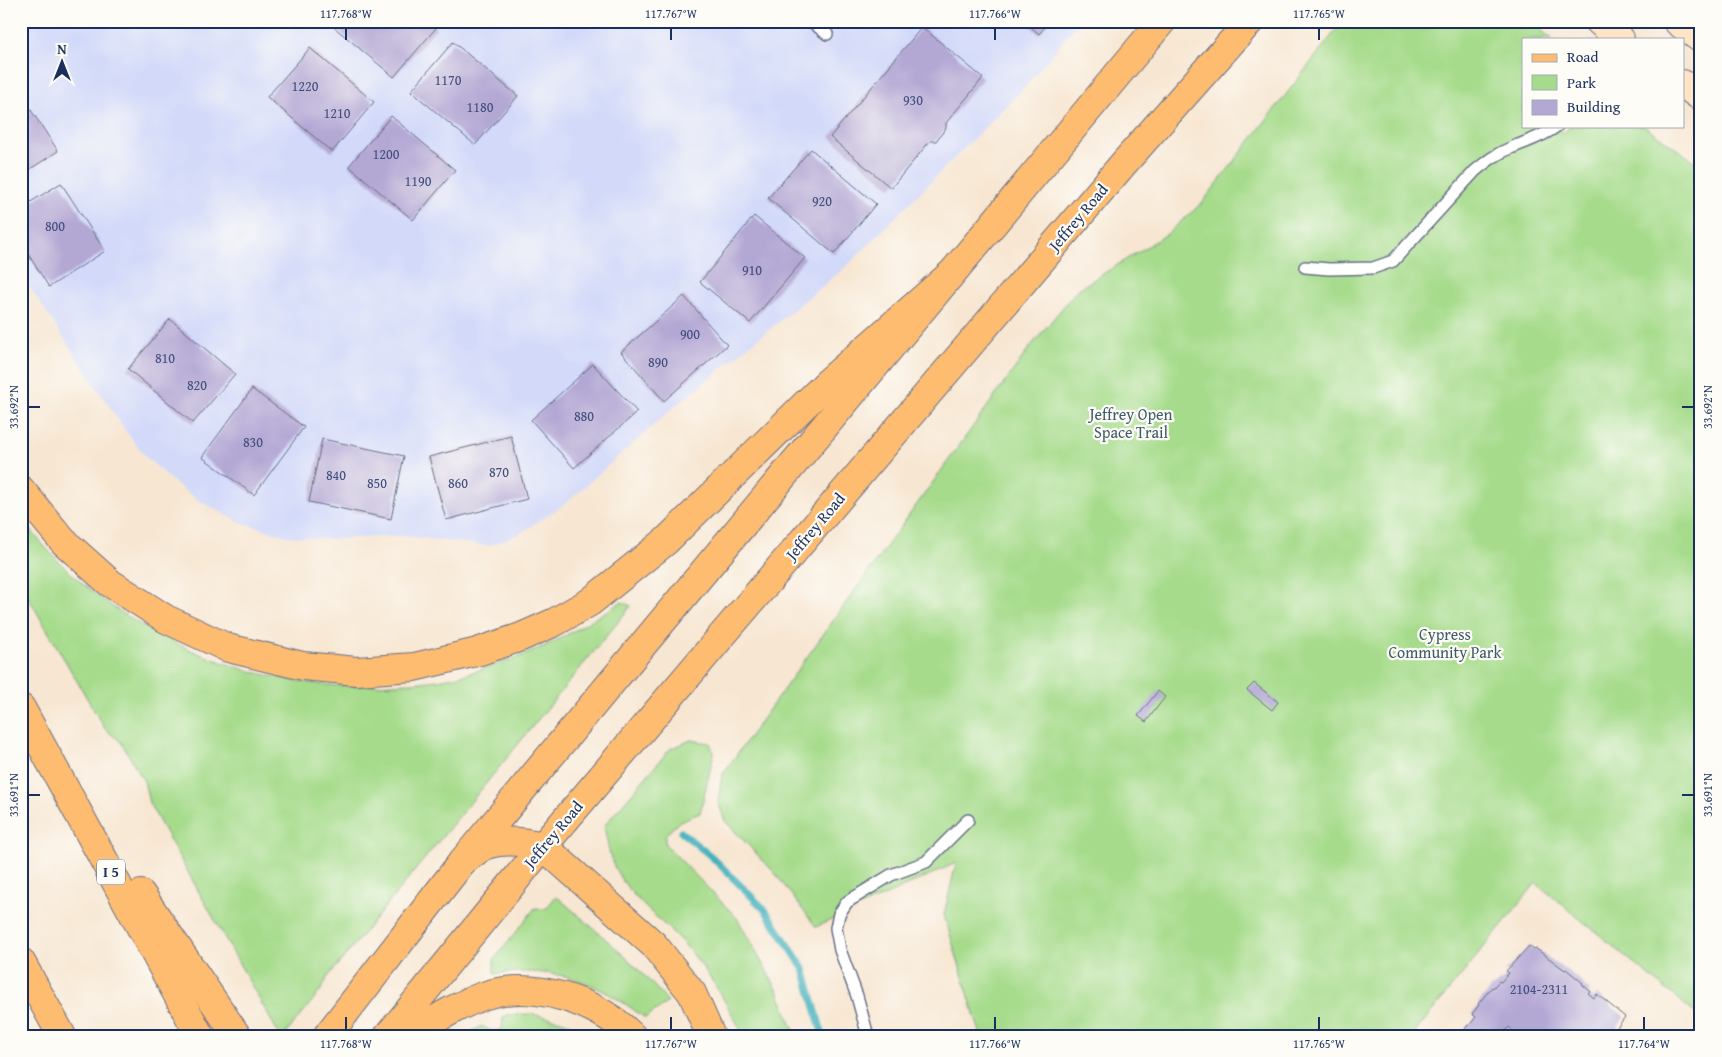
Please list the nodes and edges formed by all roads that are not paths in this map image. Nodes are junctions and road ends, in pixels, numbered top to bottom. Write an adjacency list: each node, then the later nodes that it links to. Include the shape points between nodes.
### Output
1 (811, 21): 6 (lane)
2 (1162, 21): 13 (main road)
3 (1250, 21): 18 (main road, Jeffrey Road, via 1124,162)
4 (1599, 21): 7 (street)
5 (1677, 21): 8 (street)
6 (827, 34)
7 (1619, 38)
8 (1701, 39)
9 (1684, 85): 10 (street)
10 (1701, 97)
11 (1554, 128): 12 (lane, via 1490,159 1393,261 1373,268)
12 (1305, 266)
13 (951, 274): 14 (main road, via 827,383 666,540 590,602 521,637 414,667 357,671 302,666 228,648 166,618 110,583 63,541); 19 (main road)
14 (21, 490)
15 (21, 708): 16 (main road, I 5)
16 (48, 756): 22 (main road, I 5); 23 (main road)
17 (968, 820): 29 (lane, via 926,862 891,875 848,902 839,914 836,928 840,950)
18 (543, 846): 19 (main road, via 526,842 487,845); 25 (main road, Jeffrey Road); 28 (main road, via 654,945 692,993)
19 (462, 862): 24 (main road)
20 (21, 962): 21 (main road)
21 (62, 1036)
22 (200, 1036)
23 (236, 1036)
24 (327, 1036)
25 (388, 1036)
26 (408, 1036): 27 (main road, via 455,1008 506,991 537,991 568,997 595,1008)
27 (632, 1036)
28 (711, 1036)
29 (868, 1036)

